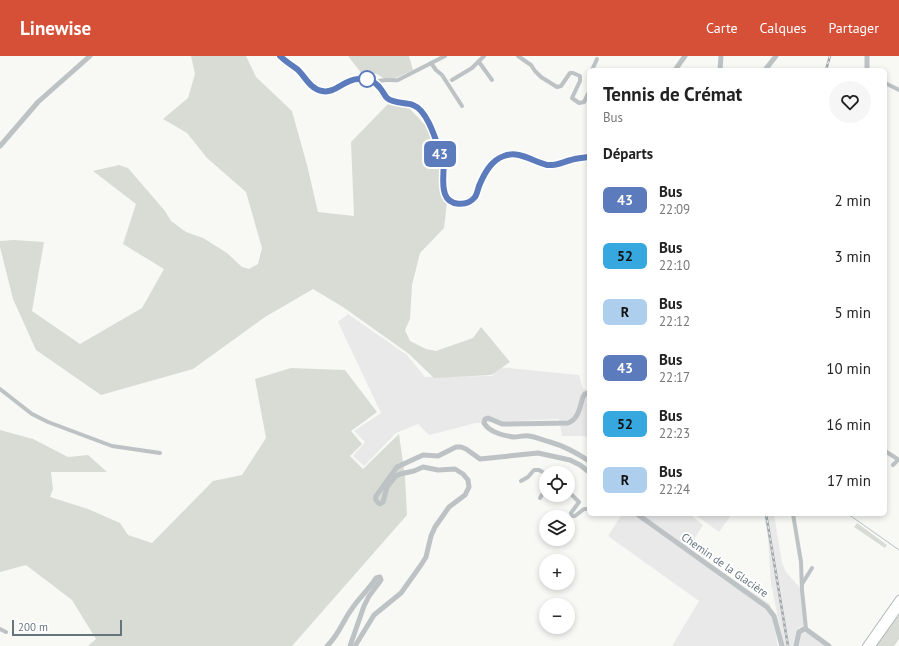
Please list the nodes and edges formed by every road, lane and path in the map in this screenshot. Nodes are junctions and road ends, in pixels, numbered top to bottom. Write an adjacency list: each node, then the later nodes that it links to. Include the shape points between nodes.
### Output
1 (90, 56): 25 (street, via 38,102)
2 (281, 56): 20 (street, via 315,89 324,92 332,91 357,79)
3 (445, 56): 12 (street)
4 (484, 56): 11 (street)
5 (518, 56): 23 (street, via 531,64 541,77 557,87 561,86 570,73 580,76 572,98 579,103 584,102)
6 (685, 56): 14 (street)
7 (721, 56): 15 (street)
8 (776, 56): 16 (street)
9 (867, 56): 17 (street)
10 (597, 58): 13 (street)
11 (479, 62): 18 (street); 19 (street)
12 (431, 63): 20 (street, via 398,80); 24 (street)
13 (593, 68)
14 (676, 68)
15 (720, 68)
16 (767, 68)
17 (867, 68)
18 (452, 80)
19 (492, 80)
20 (375, 82): 26 (street, via 388,98 413,105 425,114 443,160 444,192 453,203 463,204 475,197 487,169 505,155 520,155 552,165)
21 (887, 84): 22 (street)
22 (899, 90)
23 (587, 96)
24 (462, 106)
25 (0, 146)
26 (587, 157)
27 (0, 389): 30 (street, via 32,414 48,422 112,446)
28 (587, 394): 31 (street, via 572,422 502,424 488,418 484,423 491,430 508,436 528,436 552,442)
29 (887, 452): 32 (street)
30 (160, 453)
31 (587, 460)
32 (898, 460): 33 (street)
33 (894, 464)
34 (539, 470): 36 (street, via 534,470)
35 (587, 470): 50 (street, via 570,460 544,454 529,453 480,459 461,447 438,456 423,455 397,467 376,496 378,503 382,502 387,487 396,476 424,467 438,470 455,469 466,477 469,488 441,518 431,536 422,565 401,593 374,615)
36 (521, 481)
37 (575, 498): 38 (street, via 579,502 572,516)
38 (587, 509)
39 (640, 516): 51 (street, Chemin de la Glacière, via 767,607 774,616)
40 (793, 516): 42 (street)
41 (812, 568): 42 (street)
42 (802, 584): 46 (street)
43 (899, 599): 54 (main road)
44 (899, 608): 55 (main road)
45 (0, 629): 47 (street)
46 (806, 629): 52 (street, via 799,632); 53 (street)
47 (6, 632)
48 (327, 646): 49 (street, via 353,607 376,578 380,577 380,582 364,606)
49 (350, 646)
50 (355, 646)
51 (782, 646)
52 (796, 646)
53 (829, 646)
54 (866, 646)
55 (872, 646)

